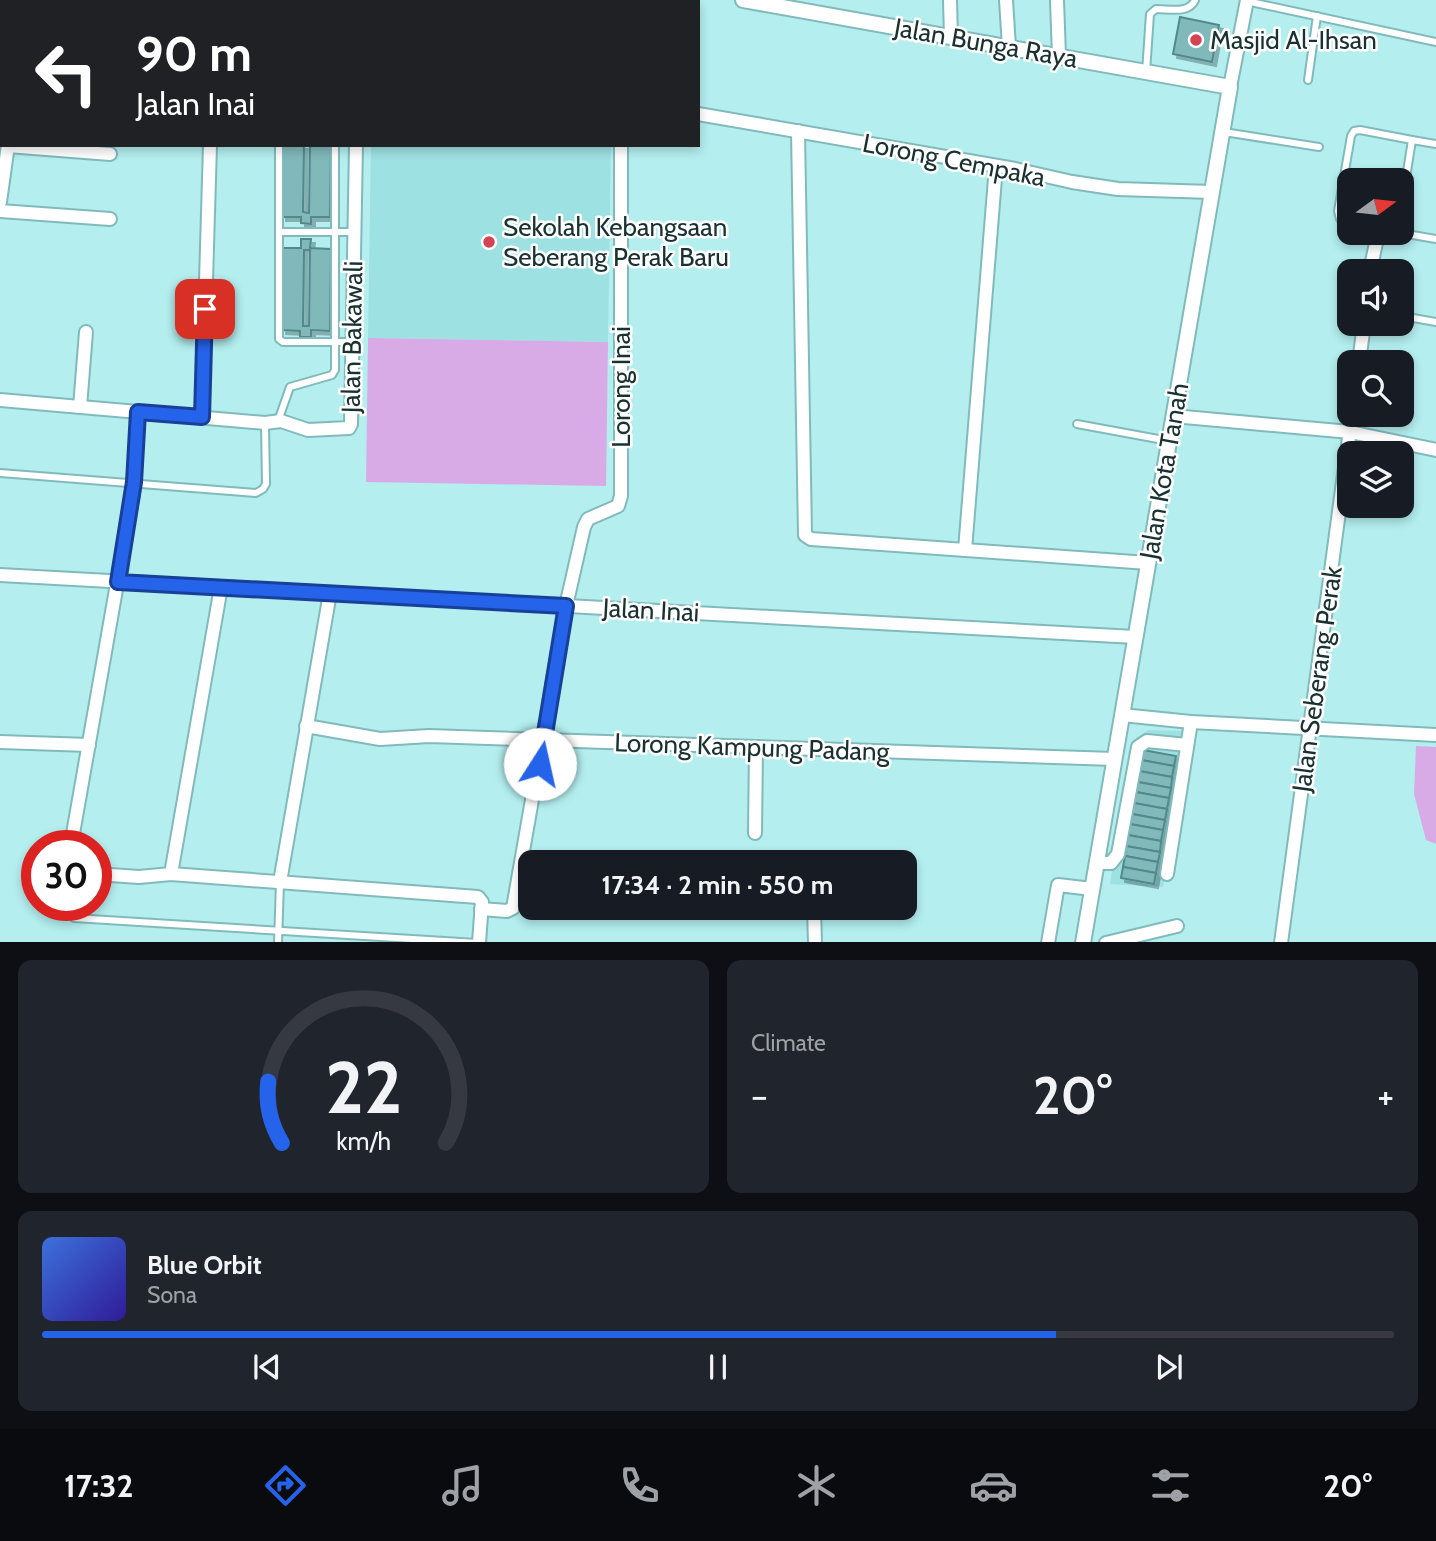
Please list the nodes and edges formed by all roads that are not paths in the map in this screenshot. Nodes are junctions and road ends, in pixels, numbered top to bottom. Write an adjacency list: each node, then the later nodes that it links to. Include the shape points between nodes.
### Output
1 (743, 0): 8 (street, Jalan Bunga Raya)
2 (950, 0): 8 (street)
3 (1006, 0): 10 (street)
4 (1057, 0): 11 (street)
5 (1195, 0): 12 (lane, via 1188,9 1156,9 1150,14)
6 (1246, 1): 7 (lane); 14 (street, Jalan Kota Tanah)
7 (1317, 16): 9 (lane); 13 (lane)
8 (950, 37): 10 (street, Jalan Bunga Raya)
9 (1436, 42)
10 (1009, 47): 11 (street, Jalan Bunga Raya)
11 (1059, 56): 12 (street, Jalan Bunga Raya)
12 (1146, 72): 14 (street, Jalan Bunga Raya)
13 (1308, 80)
14 (1230, 87): 17 (street, Jalan Kota Tanah)
15 (700, 114): 16 (street, Lorong Cempaka)
16 (798, 131): 29 (street, Lorong Cempaka); 59 (street, via 803,532 811,539)
17 (1222, 132): 27 (lane); 32 (street, Jalan Kota Tanah)
18 (1412, 140): 19 (lane); 30 (lane, via 1360,130 1352,133); 31 (lane)
19 (1436, 144)
20 (8, 147): 33 (street)
21 (19, 147): 28 (street)
22 (210, 147): 50 (street)
23 (279, 147): 36 (lane)
24 (335, 147): 37 (lane)
25 (356, 147): 38 (street, Jalan Bakawali)
26 (621, 147): 65 (street, Lorong Inai, via 621,496 618,506 585,523)
27 (1319, 147)
28 (110, 155)
29 (996, 166): 32 (street, Lorong Cempaka, via 1118,189); 59 (street)
30 (1346, 168)
31 (1408, 168)
32 (1212, 192): 49 (street, Jalan Kota Tanah)
33 (0, 202)
34 (0, 211): 35 (street)
35 (110, 219)
36 (279, 232): 37 (lane); 44 (lane, via 279,339)
37 (335, 232): 38 (lane); 44 (lane)
38 (354, 232): 45 (street, Jalan Bakawali)
39 (1414, 235): 40 (lane)
40 (1436, 239)
41 (1414, 318): 42 (lane)
42 (1436, 322)
43 (86, 332): 47 (street)
44 (335, 342): 45 (lane); 51 (lane, via 334,373 290,387)
45 (353, 342): 51 (street, Jalan Bakawali, via 349,428 308,430)
46 (0, 400): 47 (street, Jalan Bakawali)
47 (80, 407): 48 (street, Jalan Bakawali)
48 (138, 412): 50 (street, Jalan Bakawali); 58 (street)
49 (1173, 416): 54 (street); 55 (street, Jalan Kota Tanah)
50 (202, 417): 51 (street, Jalan Bakawali)
51 (272, 422): 58 (lane, via 265,484 256,493)
52 (1077, 424): 55 (lane)
53 (1351, 427): 54 (street, Jalan Seberang Perak)
54 (1350, 432): 56 (street); 70 (street, Jalan Seberang Perak)
55 (1169, 441): 60 (street, Jalan Kota Tanah)
56 (1436, 450)
57 (0, 473): 58 (lane)
58 (134, 482): 62 (street)
59 (964, 550): 60 (street)
60 (1148, 563): 66 (street, Jalan Kota Tanah)
61 (0, 575): 62 (street, Jalan Inai)
62 (118, 582): 63 (street, Jalan Inai); 74 (street)
63 (221, 587): 64 (street, Jalan Inai); 81 (street)
64 (330, 593): 65 (street, Jalan Inai); 69 (street)
65 (566, 606): 66 (street, Jalan Inai); 72 (street, Lorong Inai)
66 (1135, 637): 67 (street, Jalan Kota Tanah)
67 (1122, 715): 68 (street); 77 (street, Jalan Kota Tanah)
68 (1191, 722): 70 (street); 75 (street)
69 (306, 726): 72 (street, Lorong Kampung Padang, via 380,738); 84 (street)
70 (1310, 728): 71 (street); 98 (street, Jalan Seberang Perak)
71 (1436, 735)
72 (544, 740): 76 (street, Lorong Kampung Padang); 86 (street, Lorong Inai, via 513,908)
73 (0, 742): 74 (street)
74 (89, 745): 78 (street)
75 (1187, 745): 80 (street, via 1147,741 1138,747 1118,854 1111,863); 82 (street)
76 (756, 747): 77 (street, Lorong Kampung Padang); 79 (street)
77 (1114, 759): 80 (street, Jalan Kota Tanah)
78 (74, 830)
79 (755, 833)
80 (1096, 863): 85 (street, Jalan Kota Tanah)
81 (171, 874): 83 (street); 84 (street)
82 (1167, 874)
83 (112, 875)
84 (281, 882): 86 (street, via 478,897); 90 (lane)
85 (1092, 889): 95 (street, via 1058,885); 96 (street, Jalan Kota Tanah)
86 (481, 909): 93 (street)
87 (112, 920): 90 (lane)
88 (814, 920): 94 (street)
89 (1177, 926): 97 (street)
90 (279, 931): 91 (lane); 92 (lane)
91 (278, 942)
92 (461, 942)
93 (478, 942)
94 (815, 942)
95 (1048, 942)
96 (1083, 942)
97 (1110, 942)
98 (1281, 942)

